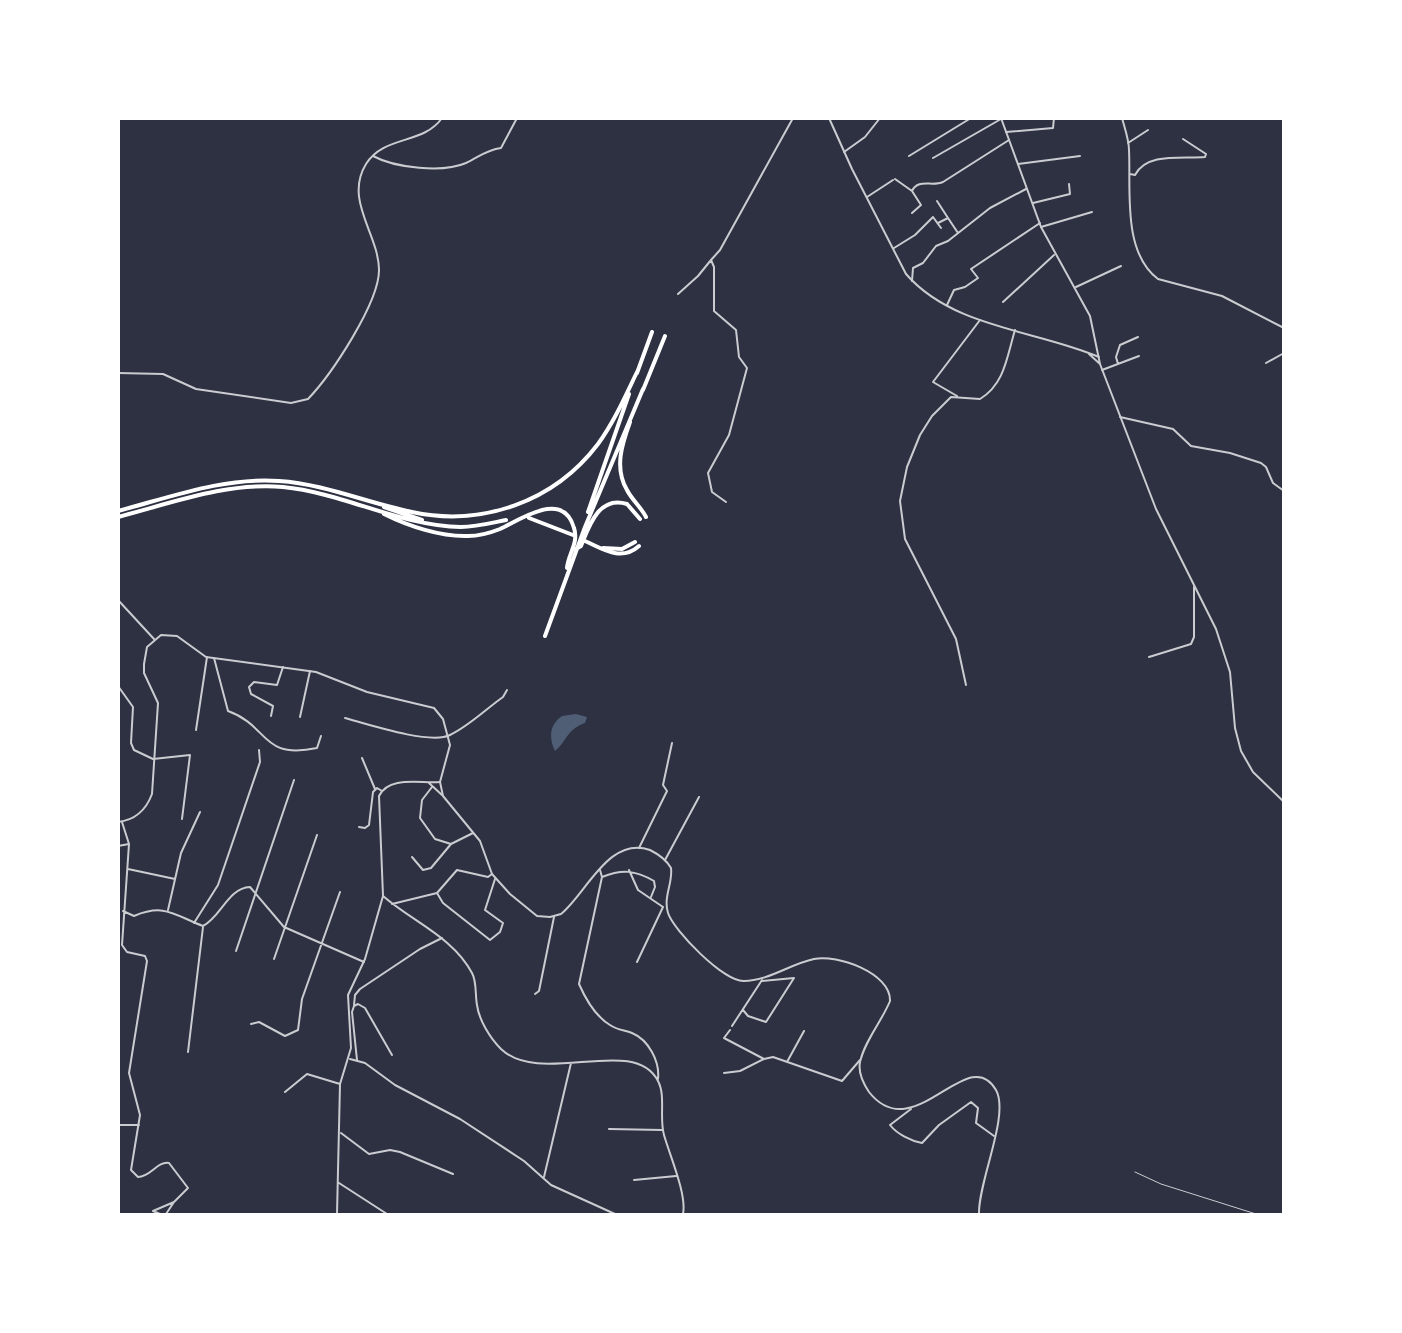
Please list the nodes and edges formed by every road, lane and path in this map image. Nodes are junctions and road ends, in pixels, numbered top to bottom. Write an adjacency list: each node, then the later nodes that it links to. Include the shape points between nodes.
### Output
1 (442, 118): 16 (street, via 431,131 391,144)
2 (517, 118): 16 (street, via 501,148 448,168 430,169)
3 (793, 118): 37 (street, via 725,242)
4 (829, 118): 15 (street)
5 (880, 118): 15 (street, via 865,137)
6 (970, 118): 17 (street)
7 (1001, 118): 11 (street); 19 (street)
8 (1054, 118): 11 (street, via 1053,128)
9 (1122, 118): 14 (street)
10 (1148, 130): 14 (street)
11 (1006, 132): 13 (street)
12 (1183, 139): 21 (street, via 1206,154 1204,158 1156,159 1140,166 1135,175)
13 (1009, 140): 20 (street); 24 (street, via 943,182 921,182)
14 (1128, 143): 21 (street)
15 (844, 152): 25 (street)
16 (373, 156): 59 (street, via 365,166 359,192 362,217 379,261 378,286 354,335 308,399 291,404 196,389 163,374)
17 (909, 156)
18 (1080, 156): 20 (street)
19 (933, 158)
20 (1018, 164): 23 (street)
21 (1130, 174): 45 (street, via 1135,237 1150,273 1158,279 1222,296)
22 (1070, 184): 27 (street, via 1070,194)
23 (1027, 188): 27 (street); 34 (street, via 990,208)
24 (912, 191): 25 (street, via 894,179); 29 (street, via 921,205)
25 (867, 197): 35 (street)
26 (937, 201): 30 (street)
27 (1033, 203): 32 (street)
28 (1092, 212): 32 (street)
29 (912, 213)
30 (948, 218): 31 (street); 34 (street)
31 (938, 224): 33 (street); 35 (street, via 933,217)
32 (1041, 225): 36 (street); 43 (street, via 971,269 978,278 952,294)
33 (941, 228)
34 (958, 233): 39 (street, via 936,246 923,263 913,268)
35 (894, 248): 39 (street)
36 (1054, 255): 40 (street); 42 (street)
37 (711, 260): 41 (street); 65 (street, via 714,311 736,330 739,357 747,368 727,438 708,473 712,492)
38 (1121, 266): 40 (street)
39 (912, 281): 43 (street)
40 (1076, 287): 53 (street, via 1090,316)
41 (678, 294)
42 (1003, 302)
43 (947, 305): 44 (street)
44 (980, 320): 46 (street); 61 (street, via 933,382)
45 (1284, 328)
46 (1015, 330): 50 (street); 61 (street, via 1003,375 997,383 980,399)
47 (652, 332): 58 (highway)
48 (665, 336): 60 (highway)
49 (1138, 337): 56 (street, via 1120,345)
50 (1087, 352): 53 (street); 55 (street)
51 (1284, 353): 54 (street)
52 (1139, 356): 56 (street)
53 (1099, 357): 55 (street)
54 (1266, 363)
55 (1100, 364): 57 (street)
56 (1118, 364): 57 (street)
57 (1102, 370): 62 (street)
58 (637, 372): 64 (highway, via 614,419 589,455 559,482 528,500 488,513 449,517 415,513); 74 (highway)
59 (118, 373)
60 (643, 389): 70 (highway, via 620,466 625,488); 74 (highway)
61 (957, 396): 91 (street, via 946,401 923,428 900,501 905,539 956,639)
62 (1120, 417): 63 (street, via 1173,429 1191,446 1261,463 1273,483); 82 (street, via 1156,509)
63 (1284, 491)
64 (358, 498): 66 (highway, via 321,487 253,480 217,485); 73 (highway)
65 (726, 502)
66 (118, 511)
67 (380, 512): 68 (highway, via 456,536 488,533); 69 (highway, via 285,487 250,487 218,491); 73 (highway)
68 (528, 516): 75 (highway); 81 (highway, via 542,509 567,516 574,527 575,543)
69 (118, 517)
70 (646, 517)
71 (640, 519): 80 (highway, via 627,504 608,504 596,514)
72 (506, 520): 73 (highway)
73 (447, 526)
74 (585, 526): 80 (highway)
75 (573, 536)
76 (585, 541): 78 (highway)
77 (635, 542): 78 (highway, via 618,550)
78 (597, 546): 79 (highway, via 621,554)
79 (639, 546)
80 (576, 549): 81 (highway)
81 (567, 571): 84 (highway)
82 (1194, 587): 87 (street, via 1191,644); 112 (street, via 1216,629 1230,672 1241,752 1253,772)
83 (118, 600): 85 (street)
84 (545, 636)
85 (154, 639): 86 (street, via 164,634 175,635); 103 (street, via 146,649 144,664 144,673 158,700)
86 (207, 657): 88 (street); 97 (street)
87 (1149, 657)
88 (214, 658): 89 (street); 98 (street, via 228,711 246,719 270,744 297,752 317,748)
89 (283, 667): 90 (street); 94 (street, via 277,685 254,682 249,687 251,694 273,706)
90 (310, 671): 95 (street); 99 (street, via 373,694 430,705 442,716)
91 (966, 685)
92 (118, 686): 103 (street, via 133,707 132,748)
93 (507, 690): 99 (street, via 503,697)
94 (271, 716)
95 (300, 717)
96 (345, 718): 99 (street, via 404,734)
97 (196, 730)
98 (321, 736)
99 (448, 736): 105 (street, via 450,752)
100 (672, 743): 122 (street, via 663,785 667,791)
101 (259, 750): 142 (street, via 260,762 218,885)
102 (363, 758): 108 (street)
103 (153, 759): 114 (street, via 190,755); 115 (street, via 149,802 137,816)
104 (294, 780): 132 (street)
105 (440, 782): 106 (street); 110 (street)
106 (429, 783): 107 (street); 109 (street, via 407,782)
107 (432, 788): 110 (street); 120 (street, via 422,800 420,818 435,839)
108 (375, 789): 109 (street); 116 (street, via 370,824)
109 (381, 791): 135 (street, via 378,816)
110 (442, 795): 117 (street)
111 (699, 797): 124 (street)
112 (1284, 802)
113 (200, 812): 130 (street, via 181,853)
114 (182, 819)
115 (120, 822): 119 (street)
116 (359, 827)
117 (473, 833): 120 (street); 128 (street)
118 (317, 835): 144 (street)
119 (129, 844): 121 (street); 125 (street)
120 (451, 844): 123 (street, via 430,868 423,870)
121 (118, 846)
122 (639, 848): 124 (street); 126 (street, via 618,853)
123 (412, 856)
124 (665, 860): 138 (street, via 672,873)
125 (127, 869): 130 (street); 140 (street)
126 (600, 870): 129 (street); 141 (street, via 566,910)
127 (629, 870): 129 (street); 136 (street, via 638,890); 136 (street, via 654,881)
128 (492, 874): 131 (street); 134 (street, via 488,877 457,870)
129 (602, 877): 168 (street, via 579,984 591,1007 609,1024 647,1043)
130 (175, 879): 139 (street)
131 (495, 879): 134 (street, via 485,910 503,923 500,932 490,940); 141 (street, via 534,915)
132 (256, 892): 143 (street, via 244,887 216,918); 144 (street, via 275,920); 147 (street)
133 (340, 892): 146 (street)
134 (436, 893): 137 (street)
135 (383, 896): 137 (street); 149 (street)
136 (651, 897): 138 (street)
137 (393, 904): 145 (street)
138 (664, 907): 150 (street); 151 (street, via 671,920 722,974 744,981)
139 (168, 910): 140 (street, via 150,909 134,916); 142 (street)
140 (123, 911): 173 (street, via 123,950 141,954 147,961 129,1073 139,1107)
141 (554, 917): 152 (street)
142 (194, 923): 143 (street)
143 (203, 926): 159 (street)
144 (285, 927): 146 (street); 148 (street)
145 (442, 938): 153 (street, via 360,989); 166 (street, via 473,974 479,1014 501,1048 524,1062)
146 (321, 945): 149 (street); 155 (street, via 302,999 298,1030 285,1036 259,1022)
147 (236, 951)
148 (274, 959)
149 (364, 962): 162 (street, via 348,995)
150 (637, 962)
151 (762, 979): 154 (street); 154 (street, via 793,977 795,981 766,1022); 161 (street, via 822,958 879,977 891,994 890,1001)
152 (536, 994)
153 (354, 1006): 160 (street, via 360,1004 365,1008); 164 (street)
154 (743, 1010): 156 (street)
155 (251, 1024)
156 (732, 1026)
157 (730, 1030): 163 (street, via 724,1038)
158 (804, 1031): 165 (street)
159 (188, 1052)
160 (392, 1055)
161 (861, 1057): 165 (street, via 842,1081); 171 (street, via 861,1074 874,1096 889,1107)
162 (349, 1059): 164 (street); 169 (street)
163 (764, 1059): 165 (street, via 773,1057); 167 (street, via 740,1071)
164 (357, 1060): 181 (street, via 460,1119)
165 (787, 1062)
166 (572, 1063): 168 (street, via 625,1061 640,1064); 181 (street)
167 (724, 1073)
168 (658, 1080): 175 (street)
169 (340, 1084): 170 (street, via 307,1074); 176 (street)
170 (285, 1092)
171 (911, 1109): 177 (street, via 965,1078 982,1077 993,1086 1000,1101); 177 (street, via 890,1125 917,1142 922,1143 971,1102 978,1108 976,1123)
172 (118, 1125): 173 (street)
173 (139, 1125): 184 (street, via 131,1170 143,1177 162,1163 169,1163 188,1188)
174 (609, 1129): 175 (street)
175 (662, 1130): 180 (street)
176 (341, 1134): 179 (street, via 369,1155 400,1152); 183 (street)
177 (994, 1136): 191 (street)
178 (1135, 1172): 192 (lane)
179 (453, 1174)
180 (676, 1176): 182 (street); 190 (street)
181 (544, 1177): 189 (street, via 551,1185)
182 (634, 1180)
183 (339, 1183): 187 (street); 188 (street)
184 (174, 1202): 185 (street, via 153,1211); 186 (street)
185 (160, 1215)
186 (166, 1215)
187 (337, 1215)
188 (387, 1215)
189 (615, 1215)
190 (683, 1215)
191 (979, 1215)
192 (1256, 1215)

